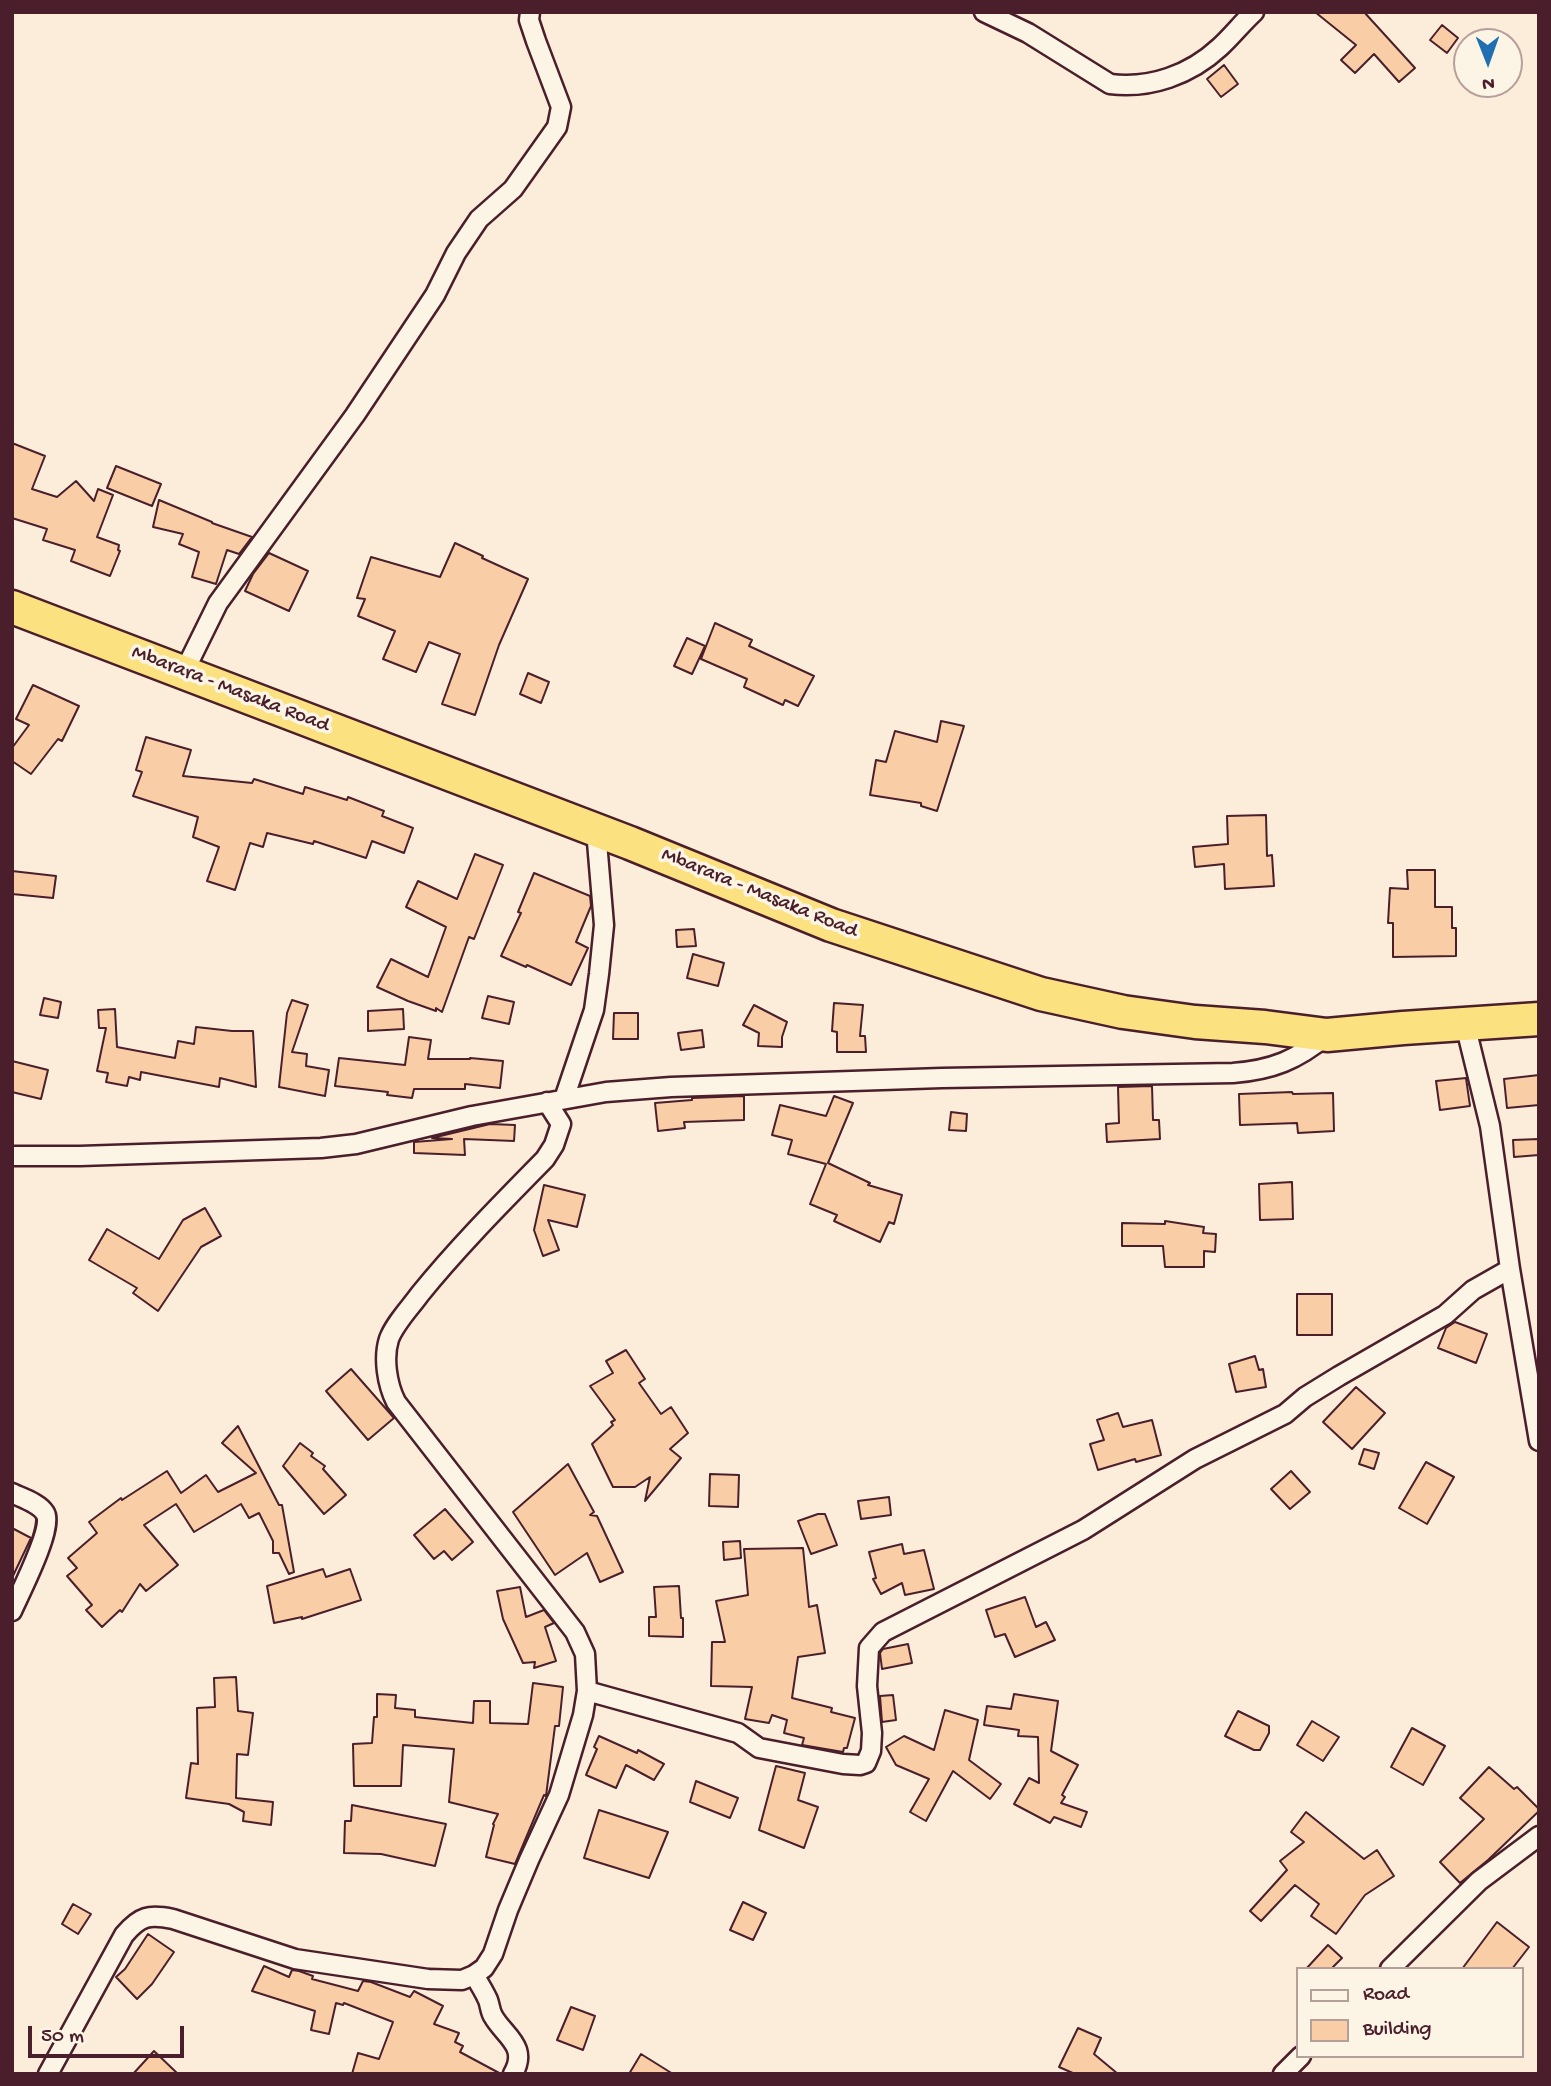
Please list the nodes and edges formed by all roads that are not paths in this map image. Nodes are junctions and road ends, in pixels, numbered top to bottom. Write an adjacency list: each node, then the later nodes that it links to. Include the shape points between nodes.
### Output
1 (530, 12): 5 (street, via 561,107 557,127 513,189 479,219 355,415 218,603)
2 (984, 12): 3 (street, via 1028,33 1110,84 1122,85 1158,82 1204,61)
3 (1254, 12)
4 (12, 607): 5 (highway, Mbarara - Masaka Road)
5 (184, 672): 6 (highway, Mbarara - Masaka Road)
6 (596, 830): 9 (highway, Mbarara - Masaka Road, via 831,925 1041,994 1123,1012); 10 (street, via 604,925 594,1010)
7 (1539, 1019): 8 (highway, Mbarara - Masaka Road)
8 (1465, 1024): 9 (highway, Mbarara - Masaka Road); 12 (street, via 1490,1126)
9 (1327, 1035): 10 (street, via 1285,1063 1251,1072 698,1086)
10 (556, 1100): 11 (street, via 321,1148); 16 (street, via 561,1124 554,1145 446,1262 393,1331 387,1351 388,1378 396,1402 575,1632 585,1654)
11 (12, 1156)
12 (1510, 1269): 13 (street); 16 (street, via 1473,1290 1445,1315 1285,1413 1195,1460 1083,1530 883,1632 869,1648 872,1733 866,1763 843,1764 759,1748 738,1733)
13 (1539, 1441)
14 (12, 1493): 15 (street, via 42,1508 48,1516 46,1532)
15 (12, 1611)
16 (587, 1691): 19 (street, via 559,1795 493,1954)
17 (1539, 1836): 18 (street, via 1479,1881)
18 (1392, 1967)
19 (474, 1975): 21 (street, via 462,1980 428,1979 295,1959 173,1919 144,1918 124,1935); 22 (street, via 491,2013 517,2049)
20 (1299, 2058): 23 (street)
21 (48, 2074)
22 (513, 2074)
23 (1283, 2074)

